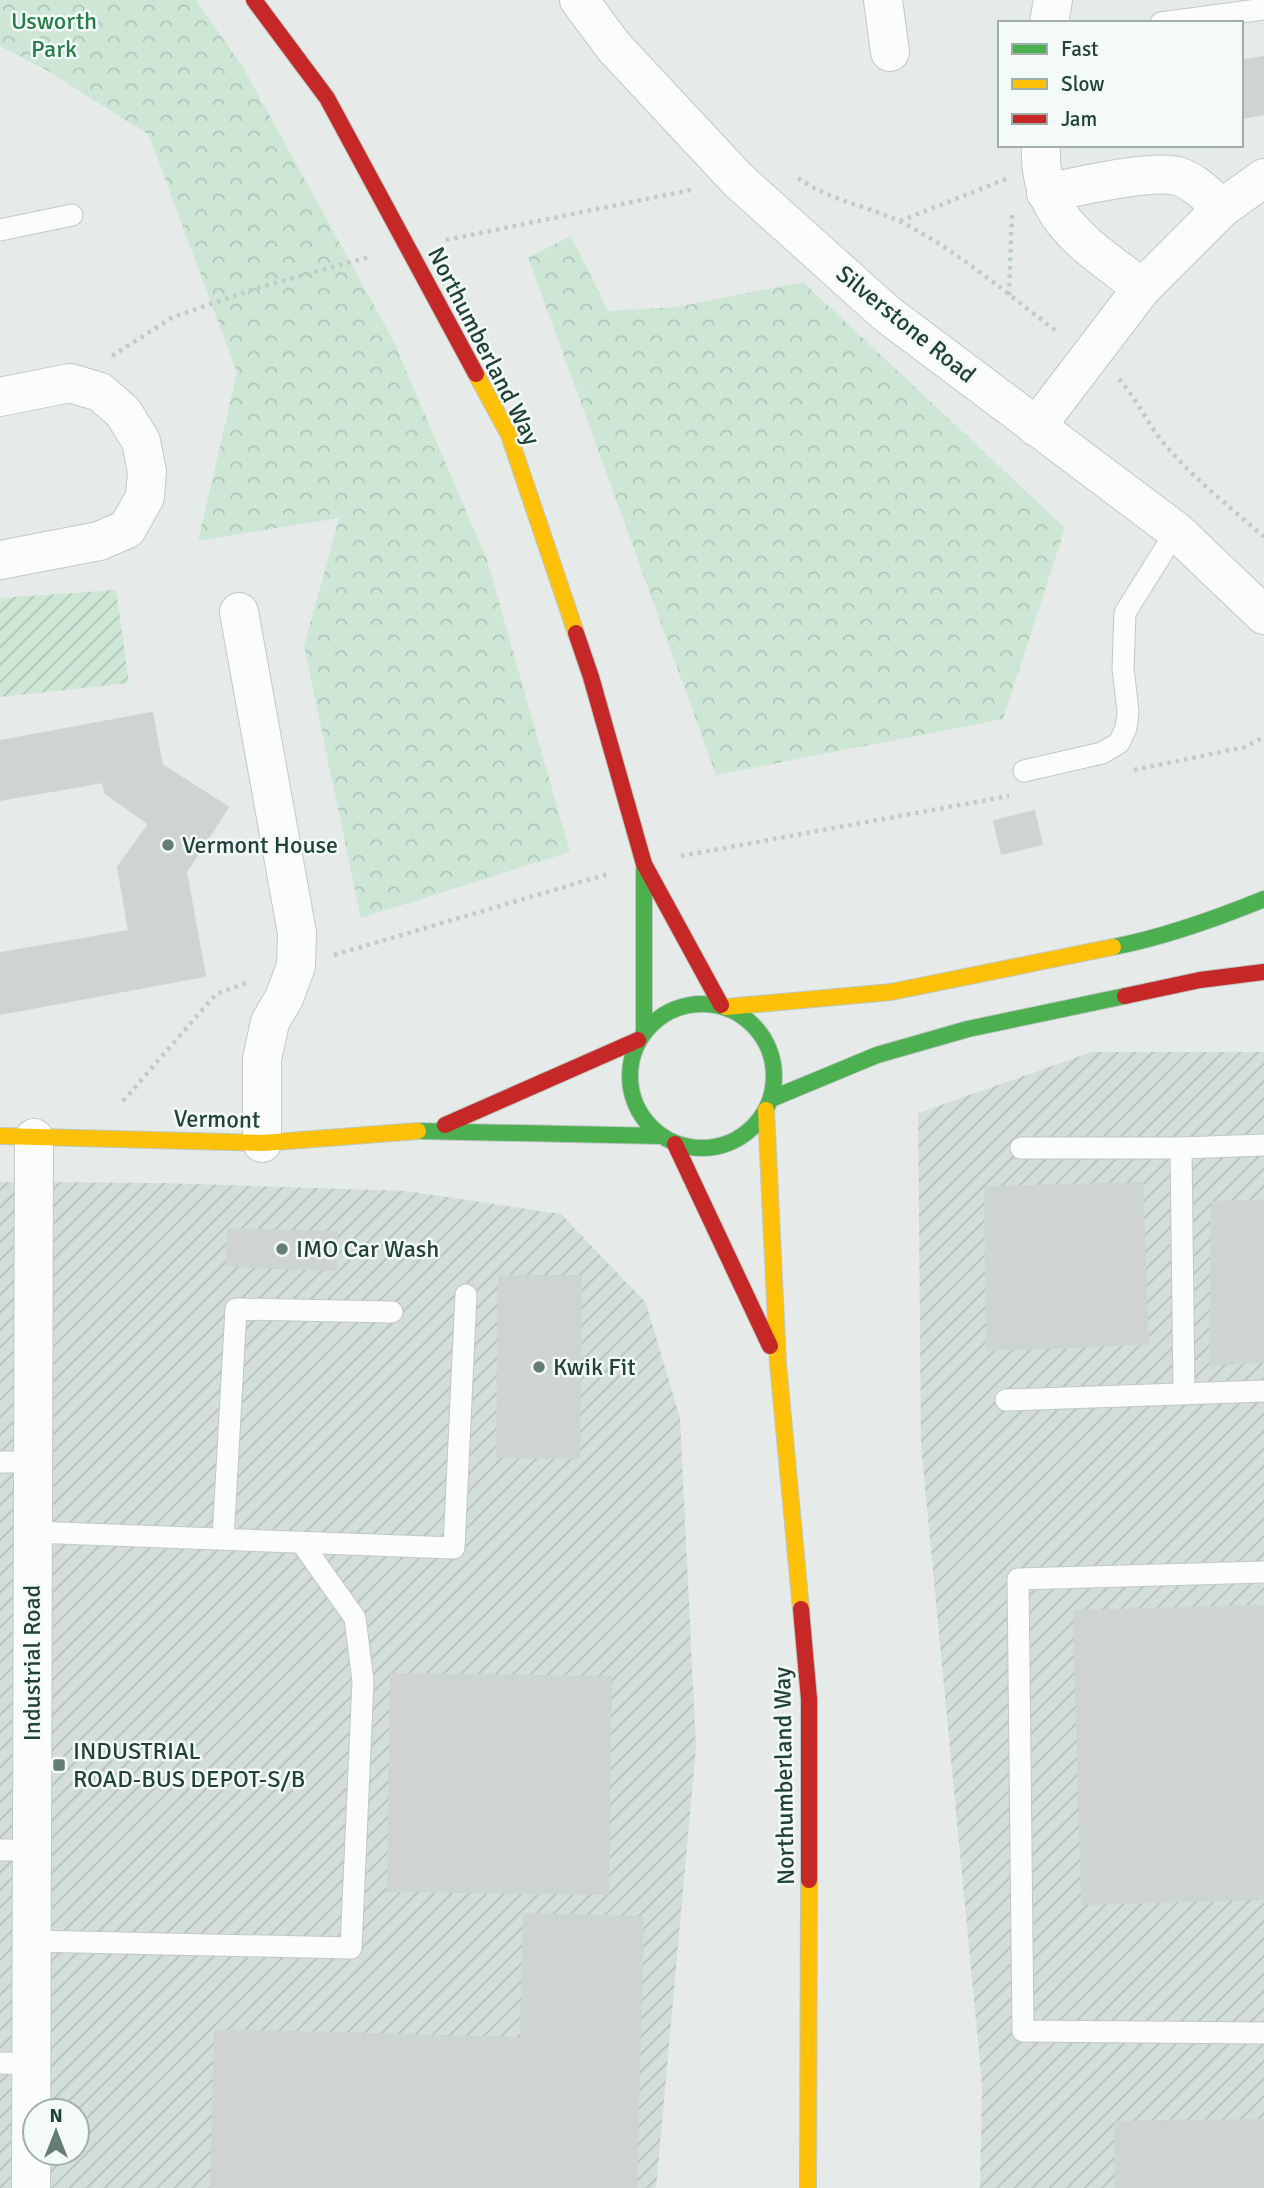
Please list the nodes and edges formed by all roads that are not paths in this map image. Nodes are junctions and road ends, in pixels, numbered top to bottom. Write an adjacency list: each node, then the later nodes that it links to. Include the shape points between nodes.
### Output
1 (254, 0): 22 (main road, Northumberland Way, via 327,98 509,436 591,677)
2 (579, 0): 16 (street, Silverstone Road, via 614,47 738,180 887,314)
3 (883, 0): 8 (street)
4 (1054, 0): 6 (street)
5 (1264, 9): 7 (lane)
6 (1049, 21)
7 (1176, 21)
8 (890, 52)
9 (1035, 171): 11 (street, via 1176,176 1194,184); 14 (street, via 1057,213 1077,236)
10 (1264, 178): 11 (street)
11 (1222, 208): 14 (street)
12 (72, 215): 13 (lane)
13 (0, 230)
14 (1142, 288): 16 (street)
15 (0, 397): 18 (street, via 85,388 122,412 141,441 147,472 145,497 127,529 99,541)
16 (1036, 427): 17 (street, Silverstone Road)
17 (1176, 531): 20 (street, Silverstone Road); 21 (lane, via 1125,613 1123,668 1128,712 1119,743 1102,753)
18 (0, 560)
19 (239, 612): 31 (street, via 297,933 296,966 270,1022 262,1059)
20 (1264, 615)
21 (1024, 771)
22 (644, 864): 25 (main road, Northumberland Way); 26 (main road, Northumberland Way)
23 (1264, 898): 25 (main road, via 1135,943 891,992)
24 (1264, 972): 27 (main road, via 1199,980 968,1029 877,1055)
25 (723, 1006): 26 (main road, via 700,1003 679,1007 660,1017); 27 (main road, via 746,1018 772,1054 775,1076)
26 (641, 1036): 28 (main road, Vermont); 29 (main road, via 630,1060 629,1082 645,1121)
27 (769, 1104): 32 (main road, via 754,1127 737,1139 717,1147); 38 (main road, Northumberland Way)
28 (434, 1130): 29 (main road, Vermont); 31 (main road, Vermont)
29 (661, 1136): 32 (main road)
30 (17, 1137): 31 (main road, Vermont); 42 (street, Industrial Road)
31 (262, 1143)
32 (676, 1144): 38 (main road, Northumberland Way)
33 (1264, 1145): 35 (lane)
34 (1021, 1148): 35 (lane)
35 (1181, 1148): 40 (lane)
36 (466, 1295): 45 (lane, via 454,1548)
37 (392, 1312): 44 (lane, via 236,1309)
38 (778, 1364): 52 (main road, Northumberland Way, via 809,1699)
39 (1264, 1391): 40 (lane)
40 (1184, 1393): 41 (lane)
41 (1006, 1400)
42 (16, 1462): 43 (street, Industrial Road)
43 (33, 1532): 44 (lane); 47 (street, Industrial Road)
44 (223, 1539): 45 (lane)
45 (301, 1542): 48 (lane, via 355,1618 363,1681 352,1948)
46 (1264, 1572): 49 (lane, via 1018,1579 1023,2031)
47 (16, 1850): 48 (street, Industrial Road)
48 (32, 1941): 50 (street, Industrial Road)
49 (1264, 2033)
50 (16, 2064): 51 (street, Industrial Road)
51 (31, 2188)
52 (808, 2188)

